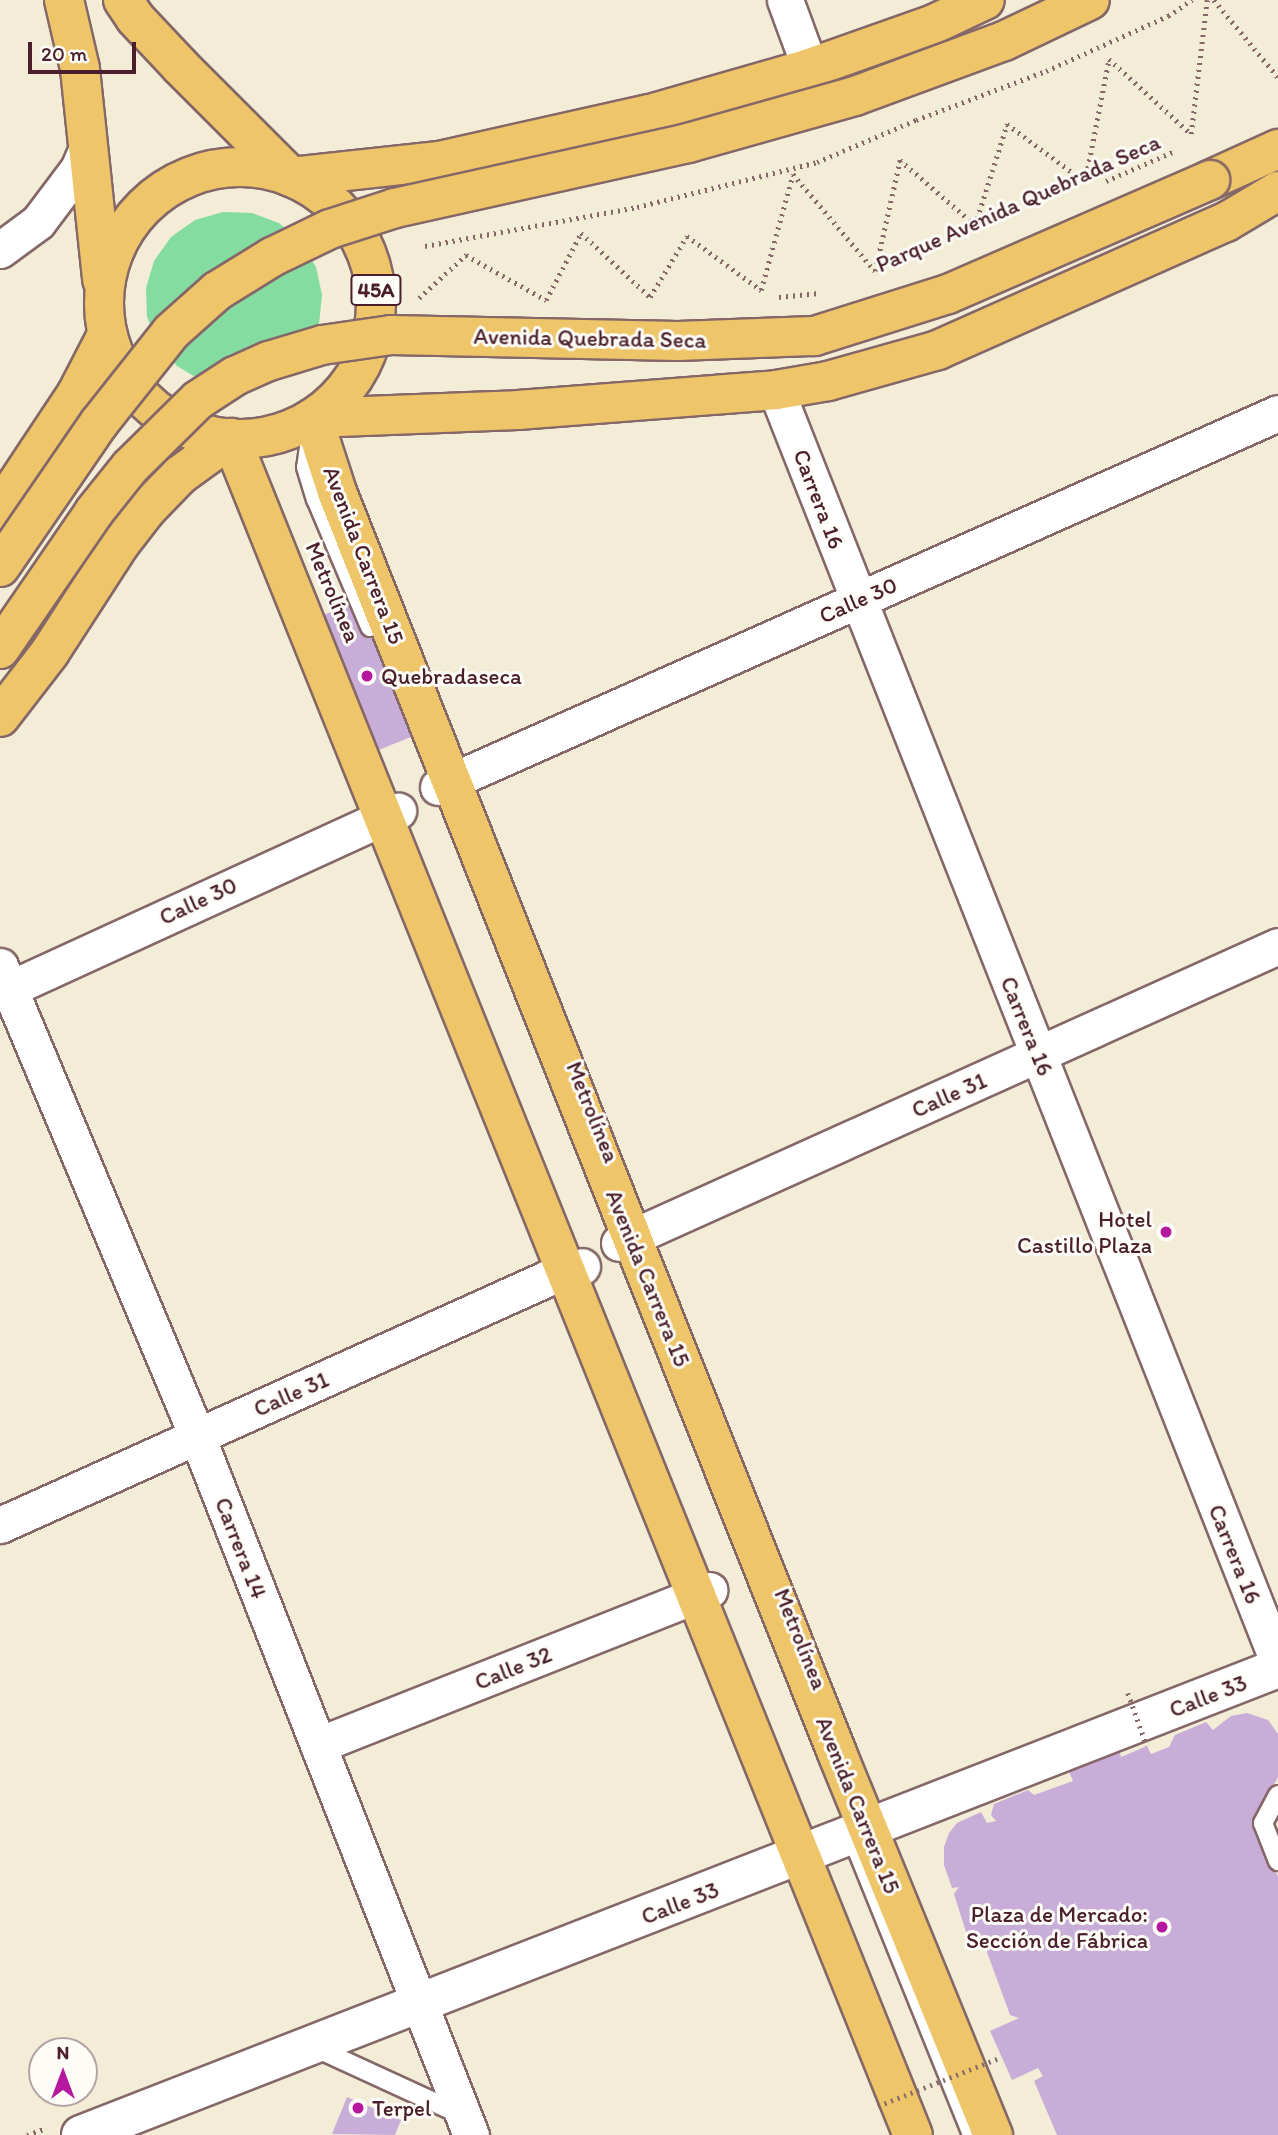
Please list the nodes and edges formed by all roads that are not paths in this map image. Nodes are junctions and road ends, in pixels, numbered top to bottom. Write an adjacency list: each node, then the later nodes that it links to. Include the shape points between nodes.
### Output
1 (64, 0): 7 (main road, 45A, via 80,69)
2 (123, 0): 9 (main road, 45A, via 180,66)
3 (785, 0): 6 (street)
4 (985, 0): 6 (main road, via 934,24)
5 (1090, 0): 19 (main road, bridge, via 1004,41 855,96 688,143 395,208 330,229 272,257 217,291 172,332 99,423)
6 (810, 68): 9 (main road, via 650,114 506,148 392,168)
7 (88, 145): 11 (street, via 78,169 38,222); 12 (main road, 45A)
8 (1267, 154): 10 (street); 21 (main road, Avenida Quebrada Seca, bridge, via 948,294 815,336 678,341 391,335 321,345 269,361 198,400 147,448 94,512)
9 (291, 177): 12 (main road, 45A, via 239,167 207,170 167,187 135,215 113,251); 16 (main road, 45A, via 324,196 351,223 394,296 374,330 362,364 341,394)
10 (1276, 197): 14 (main road, via 938,350 828,381)
11 (0, 250)
12 (103, 292): 13 (main road, 45A)
13 (107, 335): 17 (main road, 45A, via 123,375 152,407 189,429); 18 (main road, via 77,393)
14 (776, 390): 16 (main road, via 518,411); 20 (street, Carrera 16)
15 (1278, 413): 20 (street, Calle 30)
16 (313, 418): 17 (main road, 45A, via 274,434); 23 (main road, Avenida Carrera 15)
17 (231, 439): 22 (main road, via 180,475 147,509); 24 (main road)
18 (0, 509)
19 (0, 567)
20 (859, 599): 23 (street, Calle 30); 27 (street, Carrera 16)
21 (0, 649)
22 (0, 717)
23 (445, 784): 30 (main road, Avenida Carrera 15)
24 (390, 814): 26 (street, Calle 30); 28 (lane); 31 (main road)
25 (1278, 946): 27 (street, Calle 31)
26 (3, 983): 32 (street, Carrera 14)
27 (1038, 1054): 30 (street, Calle 31); 35 (street, Carrera 16)
28 (530, 1134)
29 (560, 1208): 31 (lane)
30 (626, 1241): 39 (main road, Avenida Carrera 15)
31 (574, 1269): 32 (street, Calle 31); 34 (main road); 34 (lane, via 609,1330)
32 (197, 1436): 33 (street, Calle 31); 37 (street, Carrera 14)
33 (0, 1525)
34 (702, 1592): 37 (street, Calle 32); 40 (main road)
35 (1278, 1662)
36 (1278, 1668): 39 (street, Calle 33)
37 (318, 1745): 42 (street, Carrera 14)
38 (1278, 1795): 41 (lane, via 1263,1823)
39 (860, 1833): 40 (street, Calle 33); 48 (lane); 49 (main road, Avenida Carrera 15)
40 (807, 1853): 42 (street, Calle 33); 46 (main road); 47 (lane)
41 (1278, 1861)
42 (419, 2004): 43 (street, Calle 33); 44 (street, Carrera 14)
43 (311, 2046): 44 (lane); 45 (street, Calle 33)
44 (467, 2125)
45 (81, 2135)
46 (913, 2135)
47 (928, 2135)
48 (972, 2135)
49 (993, 2135)

